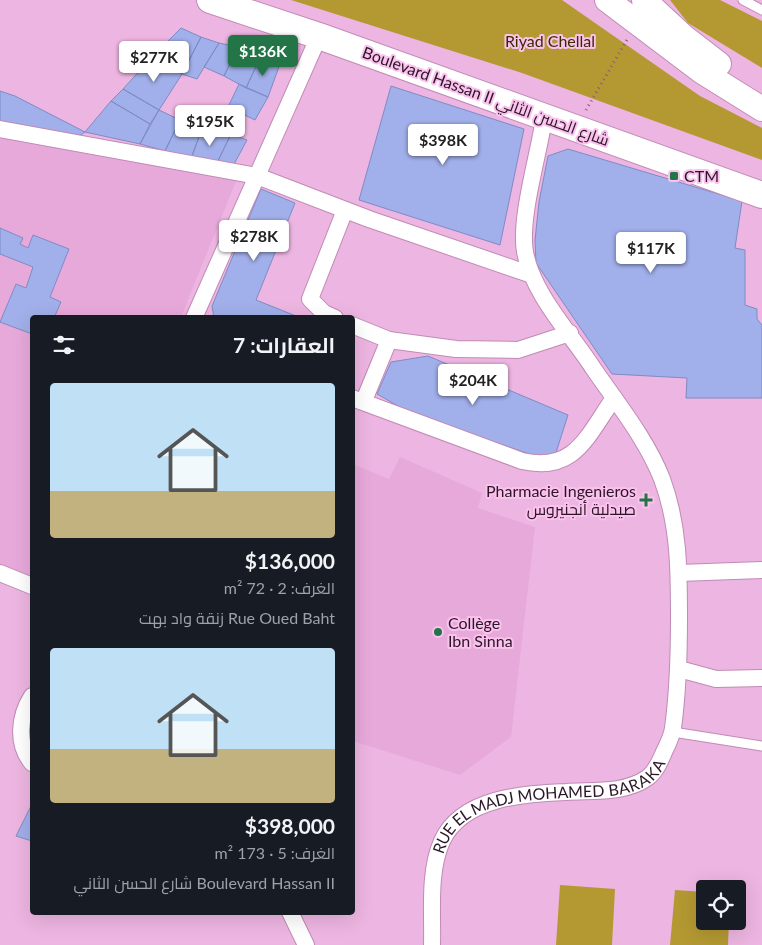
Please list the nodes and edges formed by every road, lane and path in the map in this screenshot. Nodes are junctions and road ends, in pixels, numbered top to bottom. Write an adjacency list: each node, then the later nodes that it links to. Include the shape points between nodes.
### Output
1 (210, 0): 7 (main road, Boulevard Hassan II شارع الحسن الثاني)
2 (607, 0): 9 (main road, via 701,71)
3 (644, 0): 8 (main road, via 684,37)
4 (743, 0): 5 (lane)
5 (762, 10)
6 (632, 32): 11 (path)
7 (319, 36): 10 (main road, Boulevard Hassan II شارع الحسن الثاني); 13 (street)
8 (762, 93)
9 (762, 109)
10 (544, 118): 11 (main road, Boulevard Hassan II شارع الحسن الثاني); 16 (street, RUE EL MADJ MOHAMED BARAKA, via 525,224 524,249)
11 (576, 128): 14 (main road, Boulevard Hassan II شارع الحسن الثاني)
12 (0, 129): 13 (street)
13 (257, 176): 15 (street); 17 (street)
14 (762, 195)
15 (345, 210): 16 (street); 18 (street, via 310,298)
16 (532, 276): 20 (street, RUE EL MADJ MOHAMED BARAKA)
17 (195, 315)
18 (328, 315)
19 (355, 326): 21 (street)
20 (570, 333): 21 (street, via 518,350 456,349); 22 (street, RUE EL MADJ MOHAMED BARAKA)
21 (389, 340): 23 (street)
22 (614, 398): 23 (street, via 575,452 553,464 540,465); 26 (street, RUE EL MADJ MOHAMED BARAKA, via 661,476 671,507)
23 (357, 399)
24 (762, 570): 26 (street)
25 (0, 573): 27 (street)
26 (679, 573): 28 (street, RUE EL MADJ MOHAMED BARAKA)
27 (30, 585)
28 (679, 668): 29 (street, via 716,679); 31 (street, RUE EL MADJ MOHAMED BARAKA)
29 (762, 678)
30 (30, 701): 33 (street, via 22,720 22,737 24,754)
31 (673, 732): 32 (lane); 36 (street, RUE EL MADJ MOHAMED BARAKA, via 658,766 648,778 629,786 606,791 503,798 470,811 452,825 441,842 434,870)
32 (762, 746)
33 (30, 761)
34 (291, 915): 35 (street)
35 (306, 945)
36 (432, 945)

